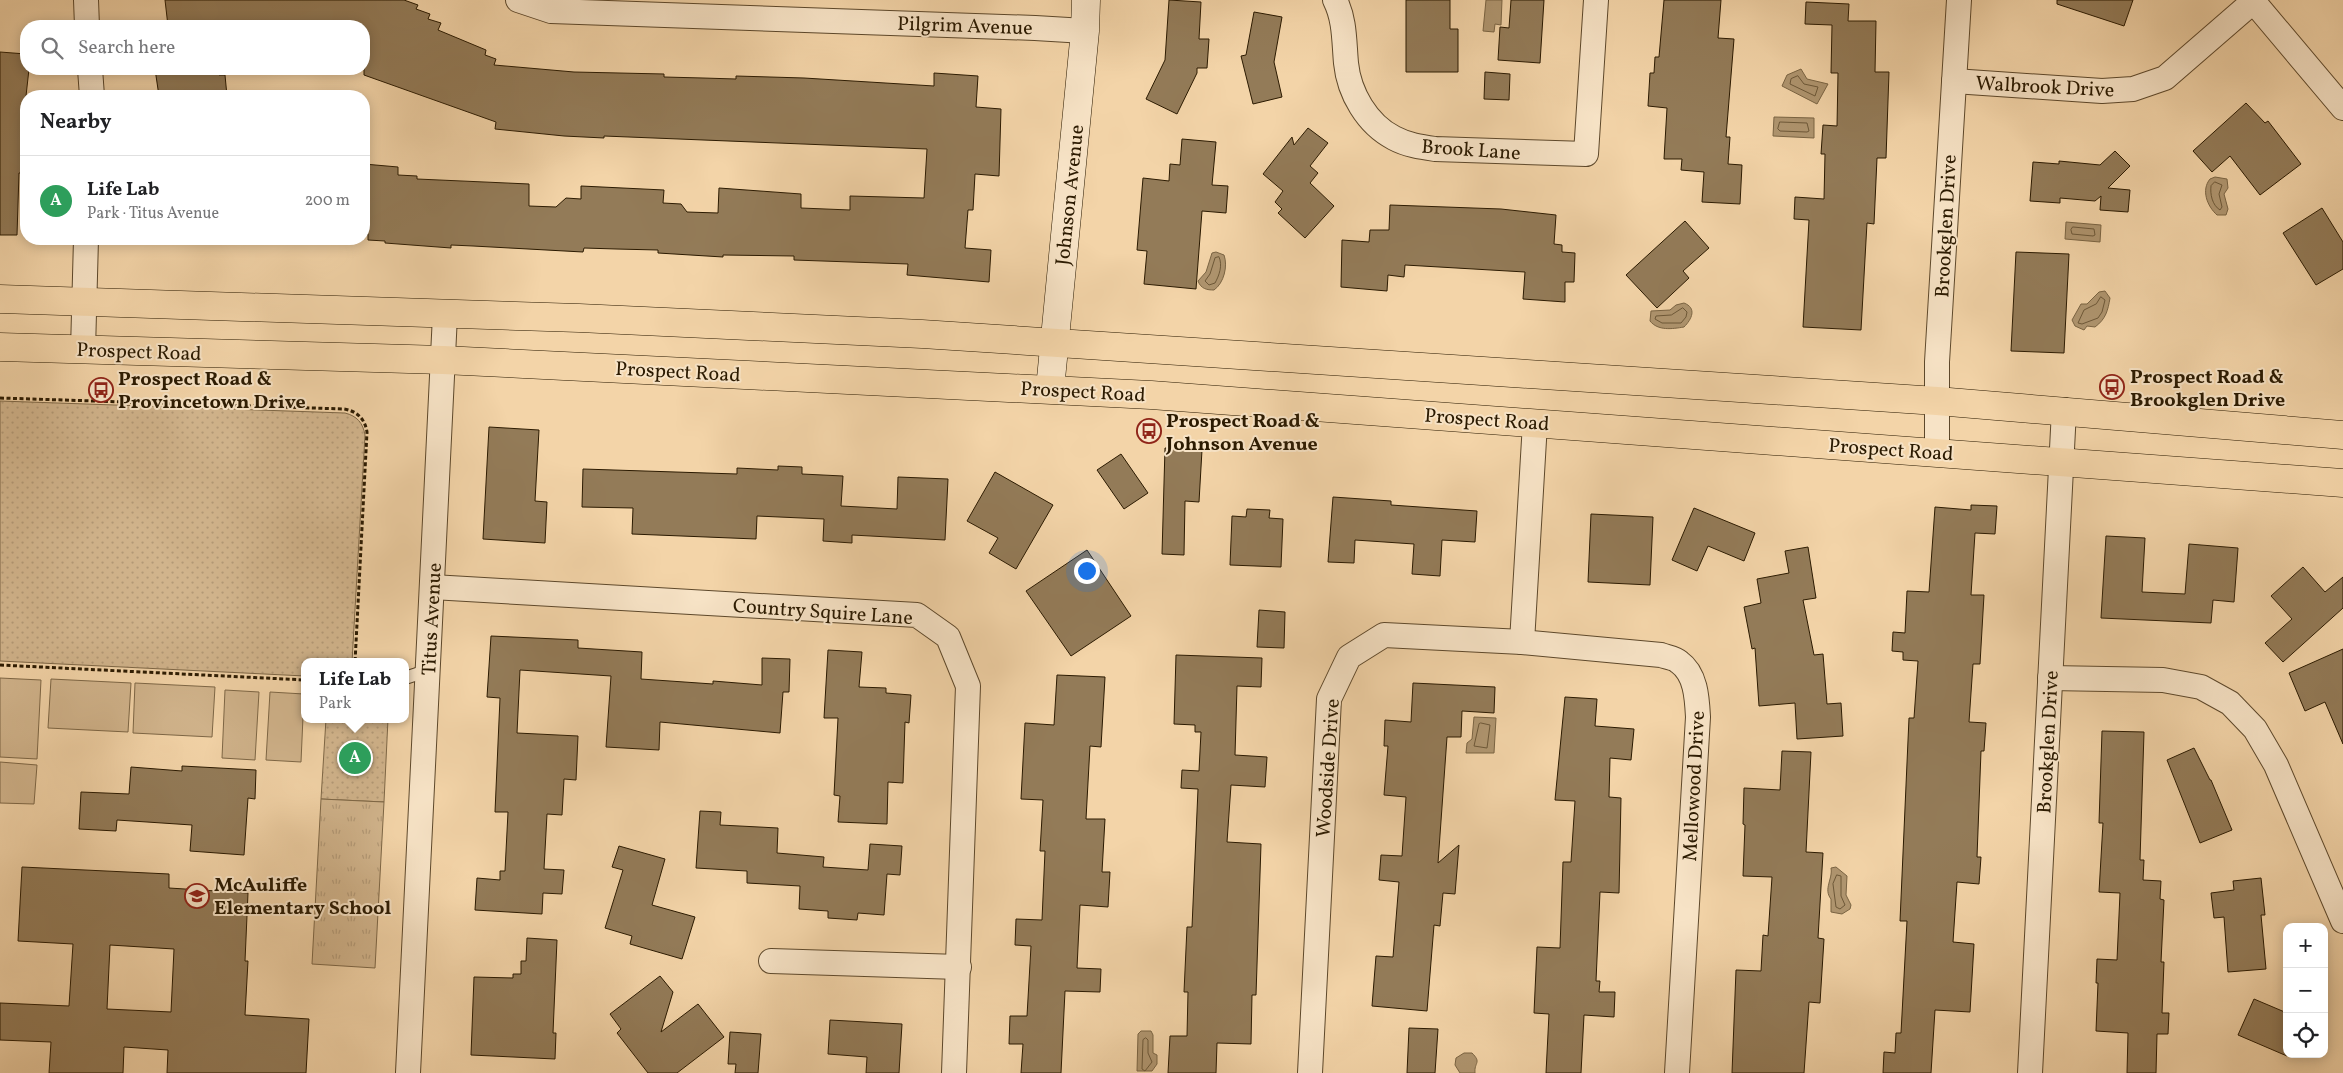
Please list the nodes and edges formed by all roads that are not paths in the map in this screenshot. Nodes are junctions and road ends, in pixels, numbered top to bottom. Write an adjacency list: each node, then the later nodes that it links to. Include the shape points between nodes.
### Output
1 (86, 0): 8 (street)
2 (518, 0): 9 (street, Pilgrim Avenue, via 551,11)
3 (1086, 0): 9 (street, Johnson Avenue)
4 (1335, 0): 5 (street, Brook Lane, via 1341,12 1346,64 1355,95 1374,122 1393,138 1434,149 1586,154)
5 (1596, 0)
6 (1959, 0): 11 (street, Brookglen Drive)
7 (2254, 1): 11 (street, Walbrook Drive, via 2165,78 2132,89 2102,91); 13 (street)
8 (87, 20)
9 (1085, 31): 18 (street, Johnson Avenue)
10 (90, 75): 12 (street)
11 (1954, 81): 23 (street, Brookglen Drive)
12 (92, 90)
13 (2343, 108)
14 (86, 245): 16 (street)
15 (0, 299): 16 (main road)
16 (85, 303): 17 (main road); 20 (street)
17 (445, 315): 18 (main road, via 628,320 922,334); 21 (street, Titus Avenue)
18 (1055, 344): 22 (street, Johnson Avenue); 23 (main road)
19 (0, 347): 20 (main road, Prospect Road)
20 (83, 350): 21 (main road, Prospect Road)
21 (443, 360): 22 (main road, Prospect Road); 30 (street, Titus Avenue)
22 (1050, 389): 25 (main road, Prospect Road)
23 (1937, 401): 24 (main road); 27 (street, Brookglen Drive)
24 (2064, 410): 26 (main road); 28 (street, Brookglen Drive)
25 (1535, 423): 27 (main road, Prospect Road); 31 (street)
26 (2343, 435)
27 (1937, 452): 28 (main road, Prospect Road)
28 (2062, 462): 29 (main road, Prospect Road); 34 (street, Brookglen Drive)
29 (2343, 483)
30 (432, 587): 32 (street, Titus Avenue); 37 (street, Country Squire Lane, via 916,615 948,637 968,686)
31 (1522, 642): 40 (street, Woodside Drive, via 1384,635 1348,657 1329,699); 41 (street, Mellowood Drive, via 1661,655 1679,662 1692,677 1698,717)
32 (429, 670): 33 (lane); 38 (street, Titus Avenue)
33 (409, 677)
34 (2050, 678): 35 (street, via 2163,680 2201,687 2230,703 2255,729 2276,765); 42 (street, Brookglen Drive)
35 (2343, 921)
36 (771, 961): 37 (street)
37 (959, 967): 39 (street, Country Squire Lane)
38 (408, 1073)
39 (954, 1073)
40 (1310, 1073)
41 (1678, 1073)
42 (2030, 1073)

